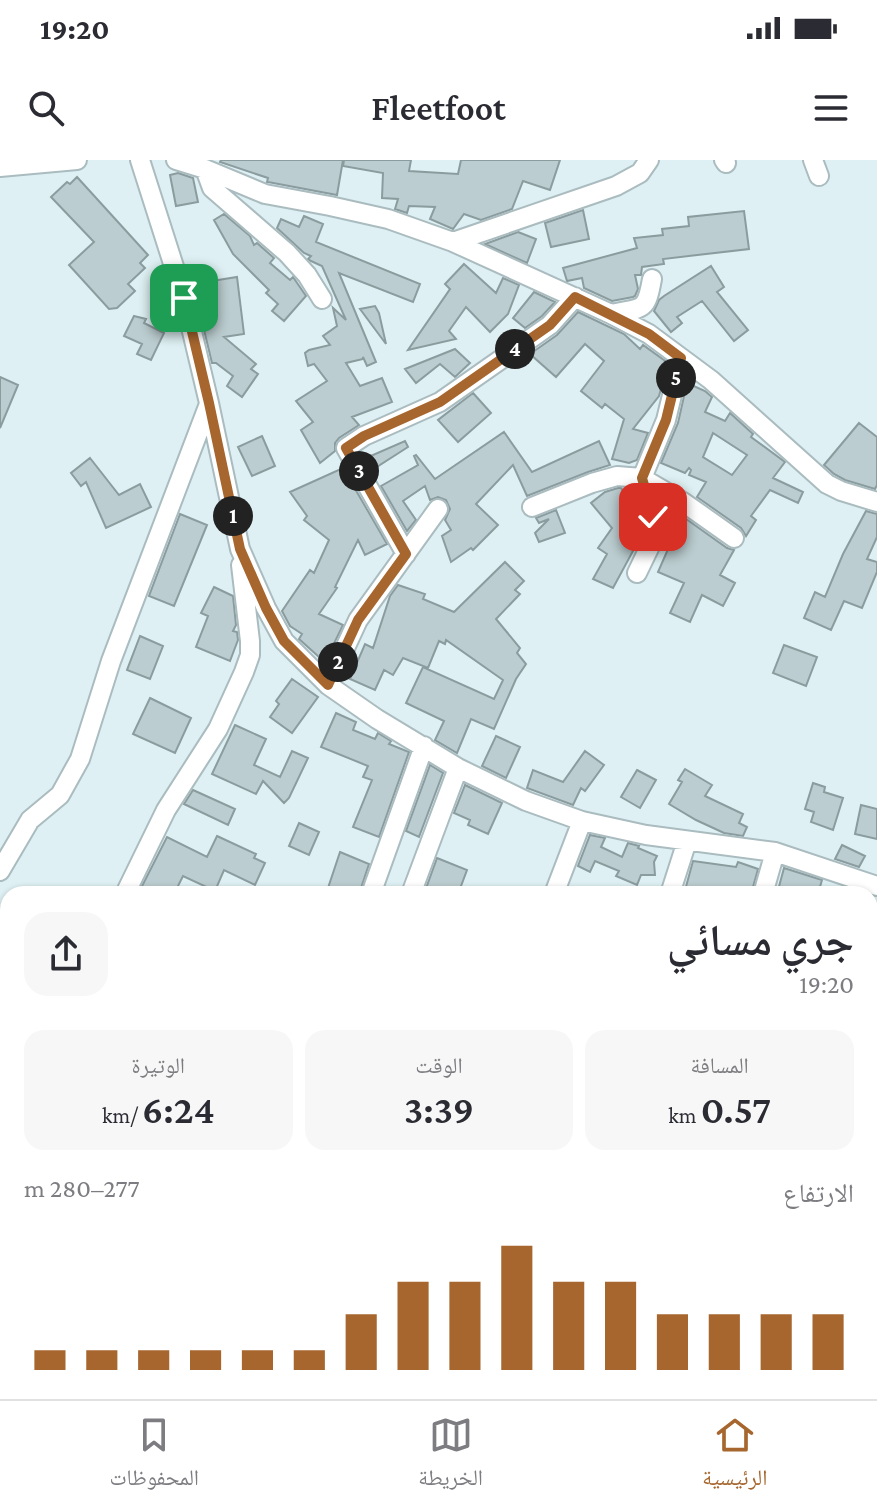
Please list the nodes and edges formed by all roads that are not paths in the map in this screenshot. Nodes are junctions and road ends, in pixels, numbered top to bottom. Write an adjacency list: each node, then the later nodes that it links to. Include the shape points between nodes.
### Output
1 (63, 160): 2 (street); 7 (street)
2 (77, 160)
3 (140, 160): 14 (street, via 184,298)
4 (176, 160): 6 (street)
5 (649, 160): 8 (street, via 640,173 616,186)
6 (205, 169): 8 (street, via 265,194 388,219); 11 (street, via 212,188 287,253)
7 (2, 173)
8 (453, 242): 10 (street)
9 (652, 279): 12 (street, via 646,304)
10 (575, 297): 12 (street); 21 (street, via 550,325 440,402 346,448)
11 (322, 299)
12 (611, 314): 13 (street)
13 (681, 358): 15 (street, via 666,420); 16 (street, via 827,484)
14 (209, 403): 20 (street); 29 (street, via 111,661 80,759 60,795 30,820)
15 (642, 478): 17 (street, via 617,476); 19 (street); 22 (street, via 653,517 652,542)
16 (877, 502)
17 (532, 507)
18 (438, 509): 21 (street)
19 (734, 538)
20 (240, 549): 23 (street, via 284,641); 30 (street, via 250,655 218,729 166,810)
21 (406, 554): 23 (street, via 358,620)
22 (637, 573)
23 (328, 685): 24 (street)
24 (424, 746): 25 (street); 31 (street)
25 (458, 768): 26 (street); 32 (street)
26 (582, 821): 27 (street); 33 (street)
27 (687, 841): 28 (street); 34 (street)
28 (775, 852): 35 (street); 36 (street)
29 (0, 871)
30 (129, 886)
31 (374, 886)
32 (414, 886)
33 (557, 886)
34 (673, 886)
35 (765, 886)
36 (866, 886)

